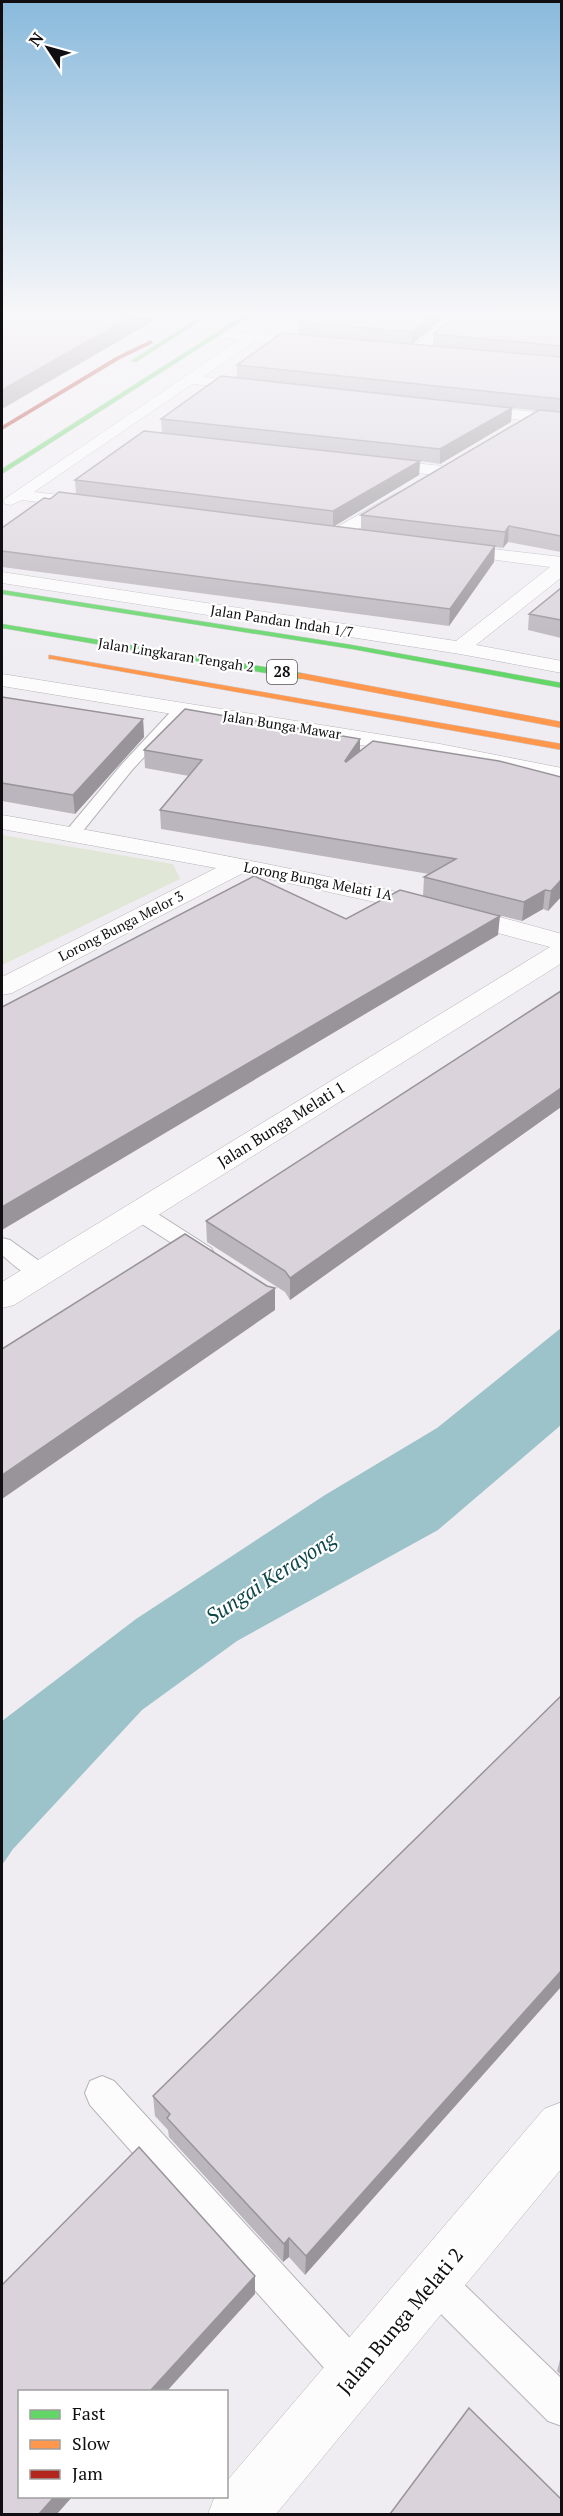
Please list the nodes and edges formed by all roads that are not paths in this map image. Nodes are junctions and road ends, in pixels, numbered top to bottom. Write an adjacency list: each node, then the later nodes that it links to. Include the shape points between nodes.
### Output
1 (61, 434): 6 (highway)
2 (110, 434): 7 (street)
3 (115, 434): 4 (street)
4 (132, 436)
5 (362, 462): 10 (street, via 448,468 330,534)
6 (2, 472)
7 (19, 495): 8 (street); 9 (street)
8 (2, 506)
9 (111, 506)
10 (360, 537)
11 (431, 546): 12 (street)
12 (561, 563)
13 (561, 567): 17 (street)
14 (2, 578): 17 (street, Jalan Pandan Indah 1/7)
15 (2, 592): 21 (highway, via 227,626)
16 (2, 626): 23 (highway, Jalan Lingkaran Tengah 2 / 28, via 310,677)
17 (460, 648): 19 (street, Jalan Pandan Indah 1/7)
18 (35, 654): 24 (highway)
19 (561, 667)
20 (2, 680): 22 (street, Jalan Bunga Mawar)
21 (561, 686)
22 (182, 708): 25 (street, Jalan Bunga Mawar); 27 (lane)
23 (561, 725)
24 (561, 747)
25 (561, 775)
26 (2, 822): 27 (street, Lorong Bunga Melati 1A)
27 (72, 834): 28 (street, Lorong Bunga Melati 1A)
28 (240, 865): 29 (street, Lorong Bunga Melati 1A, via 414,901); 31 (street, Lorong Bunga Melor 3)
29 (561, 942)
30 (561, 951): 32 (street, Jalan Bunga Melati 1)
31 (2, 987)
32 (139, 1212): 34 (lane); 35 (street, Jalan Bunga Melati 1)
33 (2, 1245): 35 (lane)
34 (217, 1262)
35 (41, 1273): 36 (street, Jalan Bunga Melati 1)
36 (2, 1297)
37 (102, 2092): 40 (lane)
38 (561, 2127): 39 (street, Jalan Bunga Melati 2)
39 (434, 2281): 40 (street, Jalan Bunga Melati 2); 41 (lane)
40 (356, 2374): 42 (street, Jalan Bunga Melati 2)
41 (561, 2407)
42 (238, 2514)

